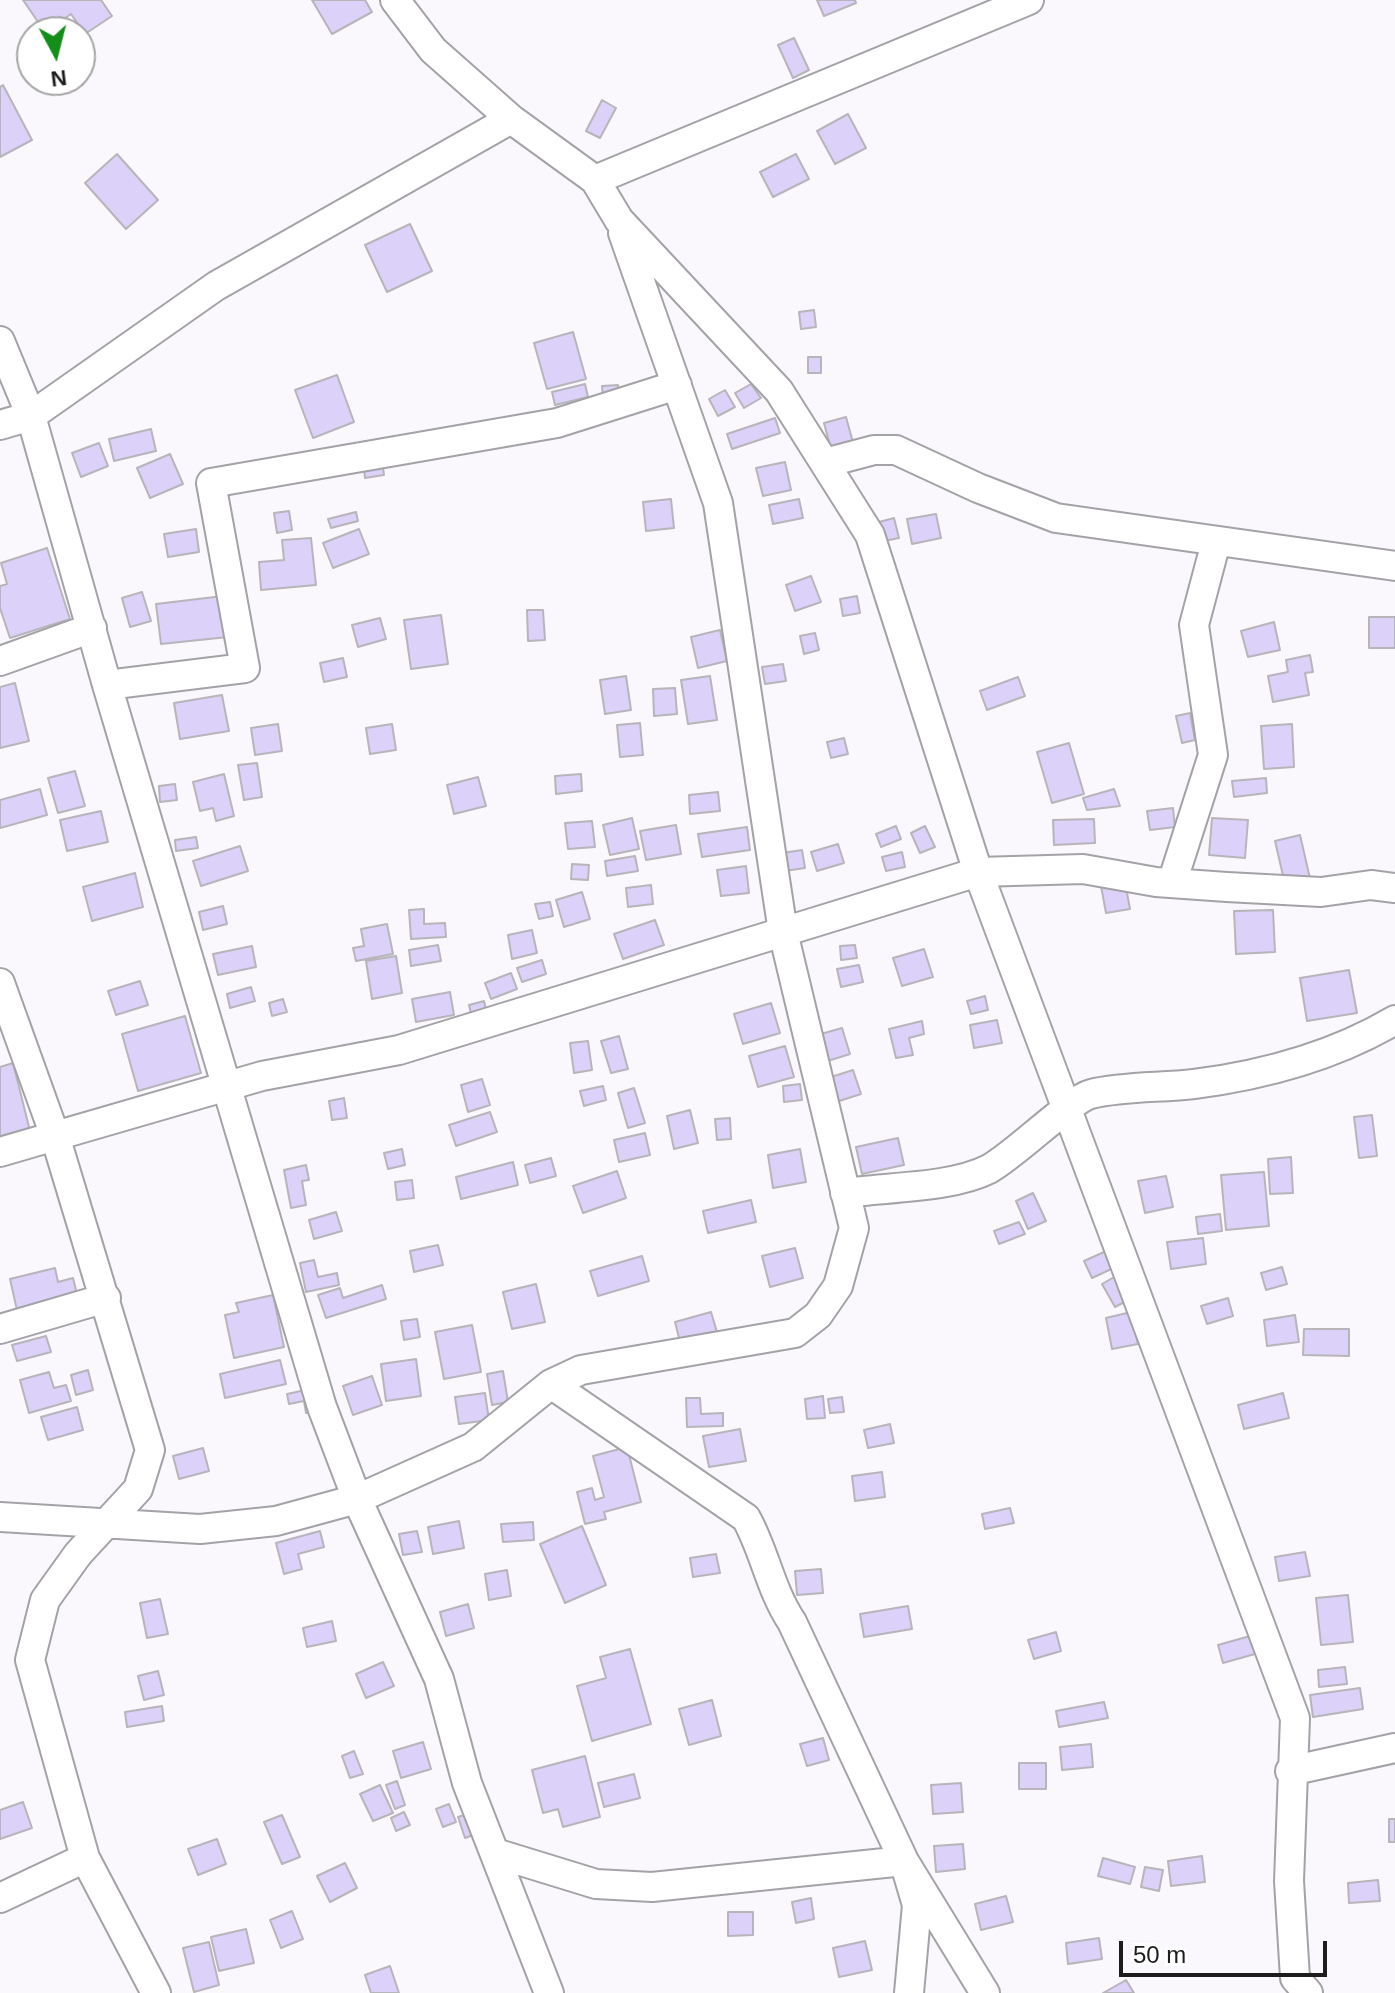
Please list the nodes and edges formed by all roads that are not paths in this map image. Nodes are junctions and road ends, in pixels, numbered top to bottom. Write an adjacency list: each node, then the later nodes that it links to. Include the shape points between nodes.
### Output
1 (395, 0): 3 (street, via 433,50)
2 (1029, 0): 4 (street)
3 (511, 119): 4 (street); 8 (street, via 216,286)
4 (595, 180): 5 (street)
5 (619, 220): 7 (street); 10 (street, via 779,391)
6 (0, 341): 8 (street)
7 (677, 385): 15 (street, via 557,423 211,483 245,668); 19 (street, via 718,503)
8 (31, 416): 9 (street); 13 (street)
9 (0, 425)
10 (825, 463): 11 (street, via 896,450 1056,518); 16 (street, via 870,535)
11 (1216, 542): 12 (street); 17 (street, via 1194,625 1213,755)
12 (1395, 566)
13 (92, 628): 14 (street); 15 (street)
14 (0, 661)
15 (107, 685): 22 (street)
16 (978, 872): 17 (street, via 1083,869); 19 (street); 23 (street)
17 (1172, 883): 18 (street, via 1321,892 1371,885)
18 (1395, 888)
19 (783, 932): 22 (street, via 399,1050); 26 (street)
20 (0, 983): 24 (street)
21 (1395, 1020): 23 (street, via 1293,1065 1198,1083 1088,1095)
22 (226, 1086): 24 (street); 30 (street, via 322,1407)
23 (1067, 1111): 26 (street, via 989,1169 968,1177); 34 (street, via 1295,1718)
24 (55, 1136): 25 (street); 27 (street)
25 (0, 1152)
26 (845, 1193): 29 (street, via 854,1228 838,1286 818,1315 795,1333 581,1370)
27 (106, 1298): 28 (street); 32 (street, via 150,1450 138,1489)
28 (0, 1329)
29 (551, 1384): 30 (street, via 473,1447); 37 (street, via 746,1518 775,1597 792,1622)
30 (357, 1499): 32 (street, via 276,1521 200,1529); 35 (street, via 439,1679 467,1783)
31 (0, 1517): 32 (street)
32 (109, 1523): 36 (street, via 78,1554 45,1600 30,1660)
33 (1395, 1748): 34 (street)
34 (1290, 1771): 43 (street, via 1295,1978)
35 (495, 1853): 37 (street, via 596,1884 652,1887); 40 (street)
36 (85, 1858): 38 (street); 39 (street)
37 (904, 1861): 41 (street, via 917,1905); 42 (street)
38 (0, 1898)
39 (156, 1993)
40 (549, 1993)
41 (909, 1993)
42 (985, 1993)
43 (1308, 1993)

